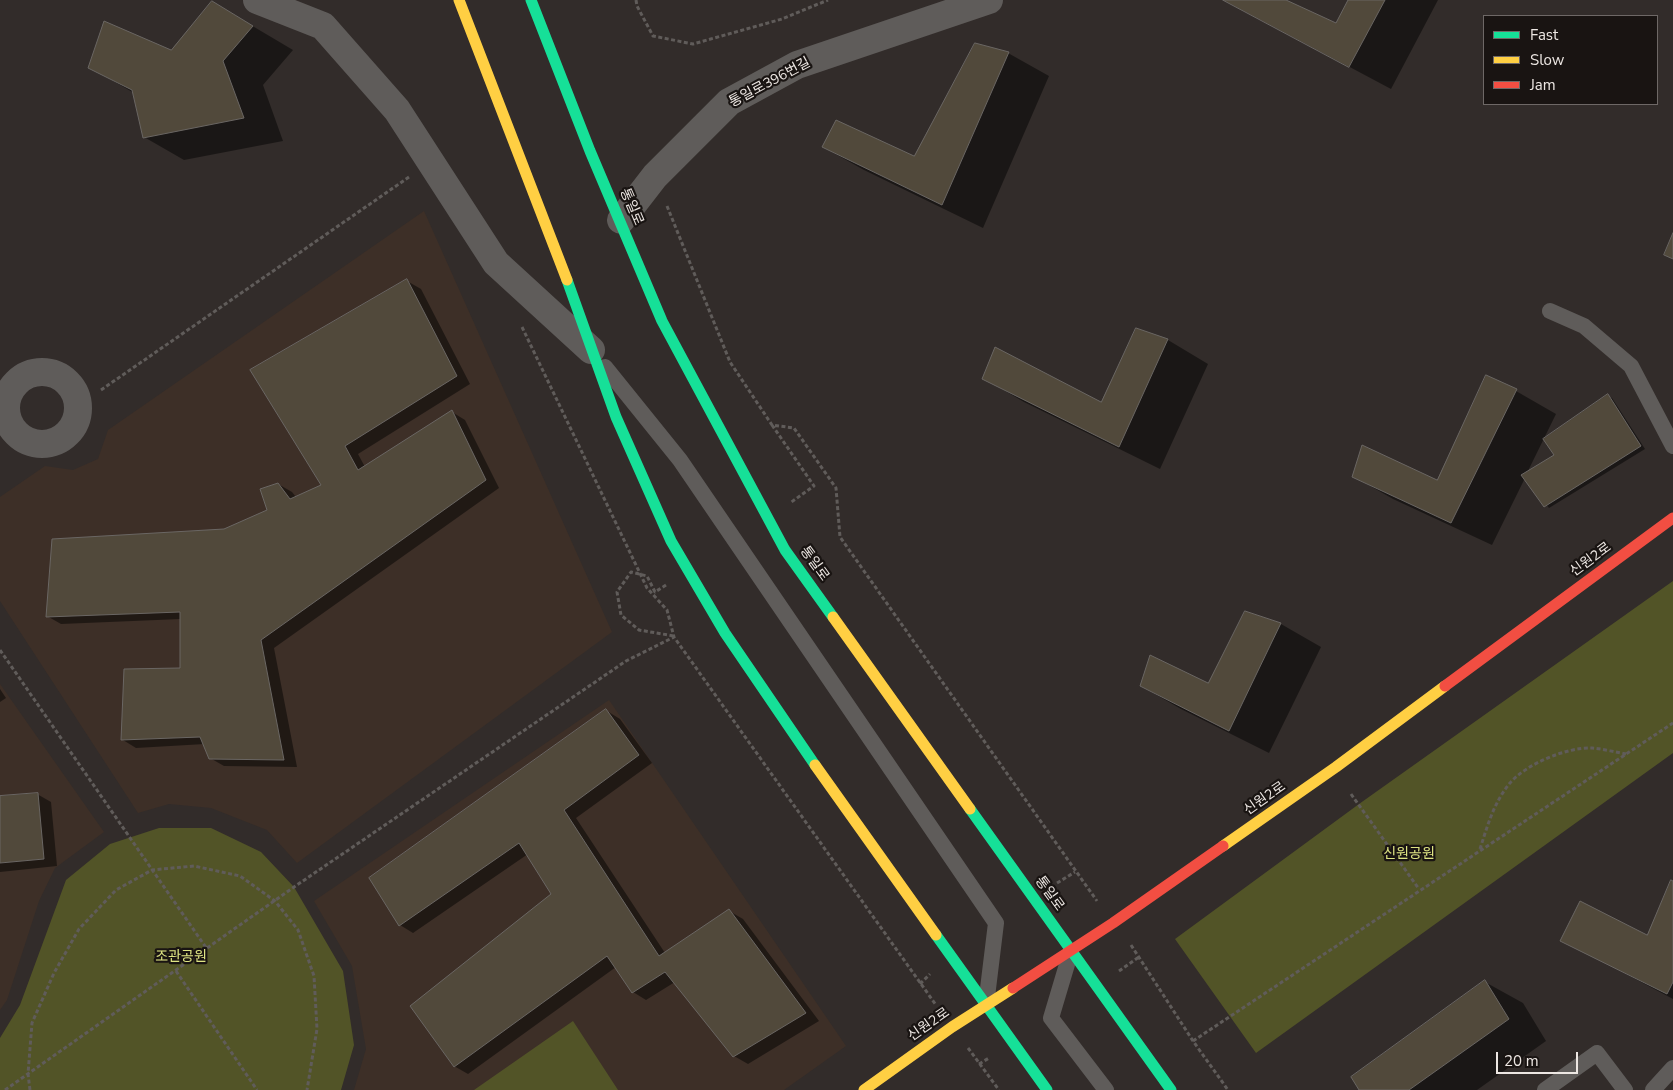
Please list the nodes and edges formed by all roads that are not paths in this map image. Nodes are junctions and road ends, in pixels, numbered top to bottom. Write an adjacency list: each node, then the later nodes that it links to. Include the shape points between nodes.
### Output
1 (257, 0): 7 (street, via 323,26 398,110 496,263)
2 (459, 0): 7 (main road)
3 (531, 0): 5 (main road, 통일로, via 590,152)
4 (989, 0): 5 (street, 통일로396번길, via 797,65 729,102 655,176)
5 (621, 220): 10 (main road, 통일로, via 662,321 785,550)
6 (1550, 311): 8 (lane, via 1584,326 1631,366)
7 (591, 350): 11 (main road, via 616,417 671,541 725,633 778,713); 11 (lane, via 680,460 996,923)
8 (1673, 446)
9 (1673, 518): 10 (main road, 신원2로, via 1336,767)
10 (1071, 951): 11 (main road, 신원2로); 15 (lane, via 1051,1018); 16 (main road, 통일로)
11 (986, 1005): 13 (main road, 신원2로); 14 (main road)
12 (1673, 1068): 19 (lane)
13 (864, 1090)
14 (1047, 1090)
15 (1106, 1090)
16 (1171, 1090)
17 (1545, 1090): 18 (lane, via 1597,1054)
18 (1625, 1090)
19 (1653, 1090)

